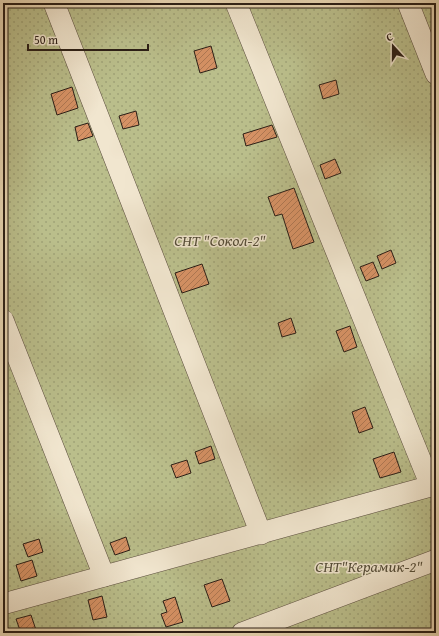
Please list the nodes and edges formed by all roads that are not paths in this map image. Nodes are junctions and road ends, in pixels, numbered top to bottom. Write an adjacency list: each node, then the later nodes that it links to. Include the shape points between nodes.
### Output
1 (54, 3): 7 (lane)
2 (236, 3): 6 (lane)
3 (408, 3): 4 (lane)
4 (436, 74)
5 (3, 320): 9 (lane)
6 (434, 486): 7 (lane)
7 (261, 534): 9 (lane)
8 (436, 560): 11 (lane)
9 (104, 576): 10 (lane)
10 (3, 604)
11 (242, 633)

